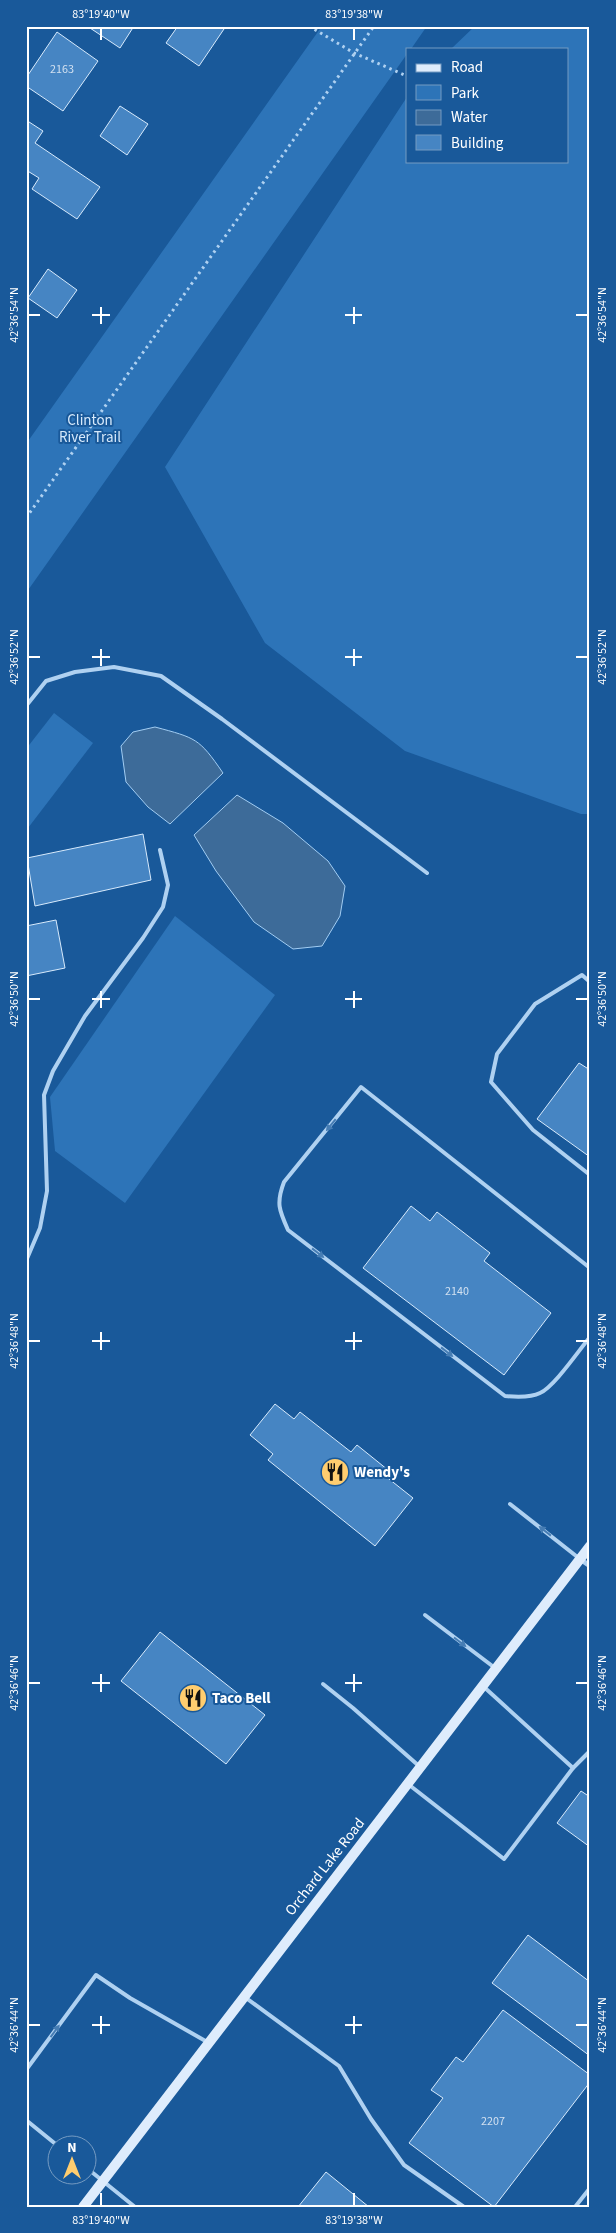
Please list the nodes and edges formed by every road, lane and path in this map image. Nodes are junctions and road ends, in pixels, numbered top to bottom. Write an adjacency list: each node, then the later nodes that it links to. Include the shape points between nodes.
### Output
1 (309, 26): 3 (path)
2 (374, 26): 3 (path)
3 (354, 53): 4 (path); 5 (path)
4 (406, 76)
5 (26, 518)
6 (26, 706): 8 (lane, via 46,681 74,672 114,667 161,676)
7 (160, 850): 11 (lane, via 168,885 163,907 86,1016 53,1071 44,1095 47,1191 40,1228)
8 (427, 873)
9 (590, 982): 10 (lane, via 582,975 535,1004 497,1054 491,1082 533,1130)
10 (590, 1175)
11 (26, 1261)
12 (590, 1268): 13 (lane, one-way to 13, via 361,1087 284,1182 278,1197 288,1230 505,1396 541,1393)
13 (590, 1337)
14 (510, 1504): 16 (lane, one-way to 14)
15 (590, 1546): 16 (main road, Orchard Lake Road)
16 (580, 1559): 17 (street); 19 (main road, Orchard Lake Road)
17 (590, 1566)
18 (426, 1615): 19 (lane, one-way to 19)
19 (496, 1668): 21 (main road, Orchard Lake Road)
20 (323, 1684): 23 (lane)
21 (482, 1685): 23 (main road, Orchard Lake Road); 24 (lane)
22 (590, 1751): 24 (lane)
23 (420, 1768): 25 (main road, Orchard Lake Road)
24 (573, 1768): 25 (lane, via 504,1859)
25 (408, 1784): 26 (main road, Orchard Lake Road)
26 (244, 1996): 27 (main road, Orchard Lake Road); 36 (lane, via 339,2066 404,2165)
27 (209, 2043): 28 (lane, one-way to 27, via 96,1975); 32 (main road, Orchard Lake Road)
28 (26, 2070)
29 (26, 2120): 30 (lane)
30 (48, 2138)
31 (98, 2177): 32 (lane)
32 (103, 2181): 34 (main road, Orchard Lake Road); 35 (lane)
33 (590, 2188): 37 (lane)
34 (84, 2207)
35 (135, 2207)
36 (464, 2207)
37 (575, 2207)

